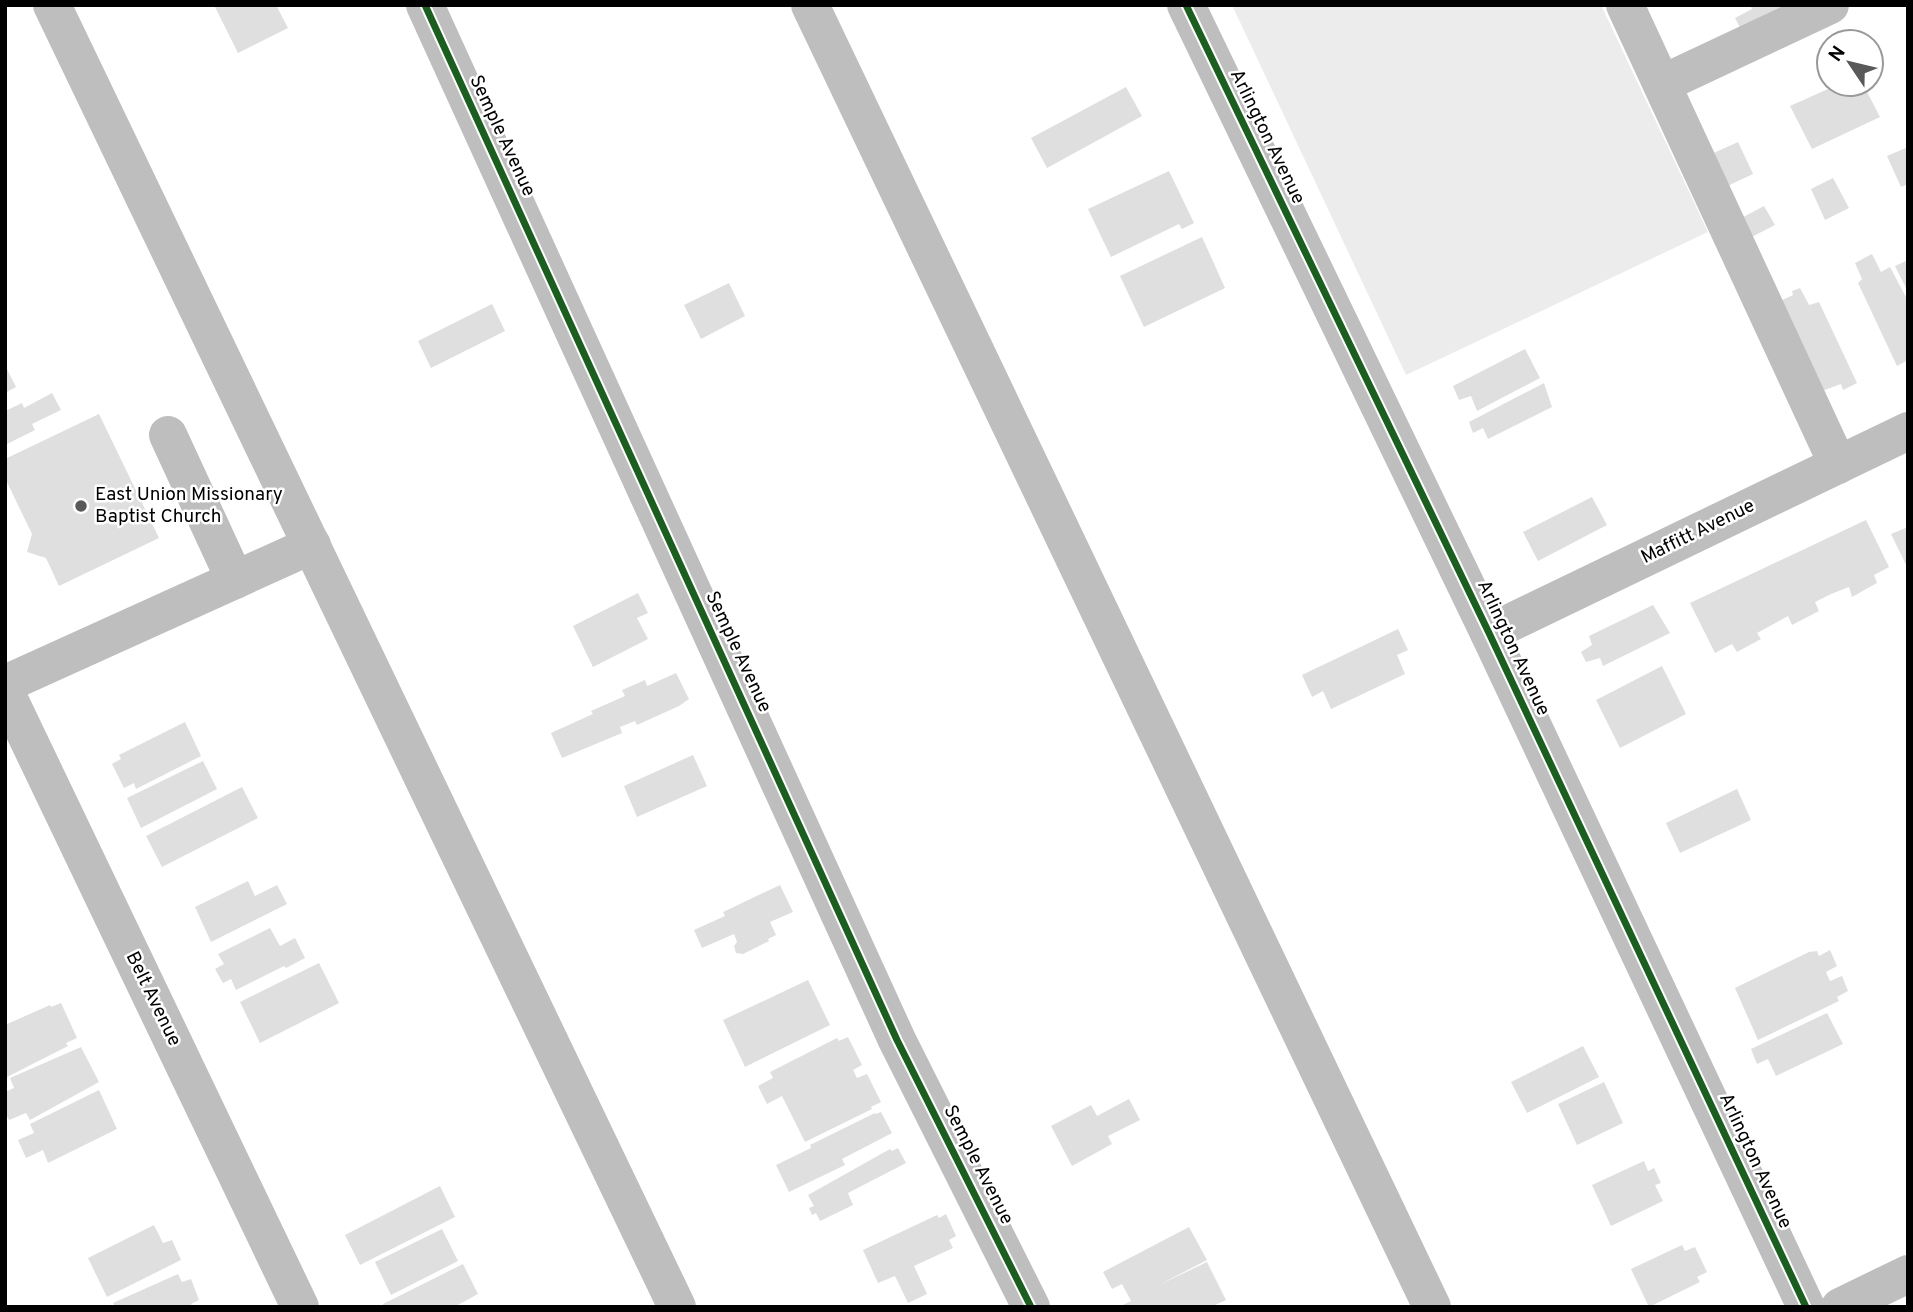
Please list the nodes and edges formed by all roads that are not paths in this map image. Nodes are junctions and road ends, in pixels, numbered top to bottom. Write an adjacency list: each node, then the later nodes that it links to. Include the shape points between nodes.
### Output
1 (52, 5): 11 (street)
2 (425, 5): 19 (street, Semple Avenue, via 897,1040)
3 (810, 5): 20 (street)
4 (1186, 5): 13 (street, Arlington Avenue)
5 (1625, 5): 7 (street)
6 (1830, 5): 7 (street)
7 (1662, 84): 10 (street)
8 (1908, 431): 10 (street, Maffitt Avenue)
9 (168, 435): 12 (street)
10 (1838, 465): 13 (street, Maffitt Avenue)
11 (312, 545): 12 (street); 18 (street)
12 (235, 580): 14 (street)
13 (1489, 633): 21 (street, Arlington Avenue)
14 (5, 684)
15 (5, 691): 17 (street, Belt Avenue)
16 (1908, 1274): 22 (street)
17 (300, 1307)
18 (677, 1307)
19 (1031, 1307)
20 (1432, 1307)
21 (1807, 1307)
22 (1840, 1307)

